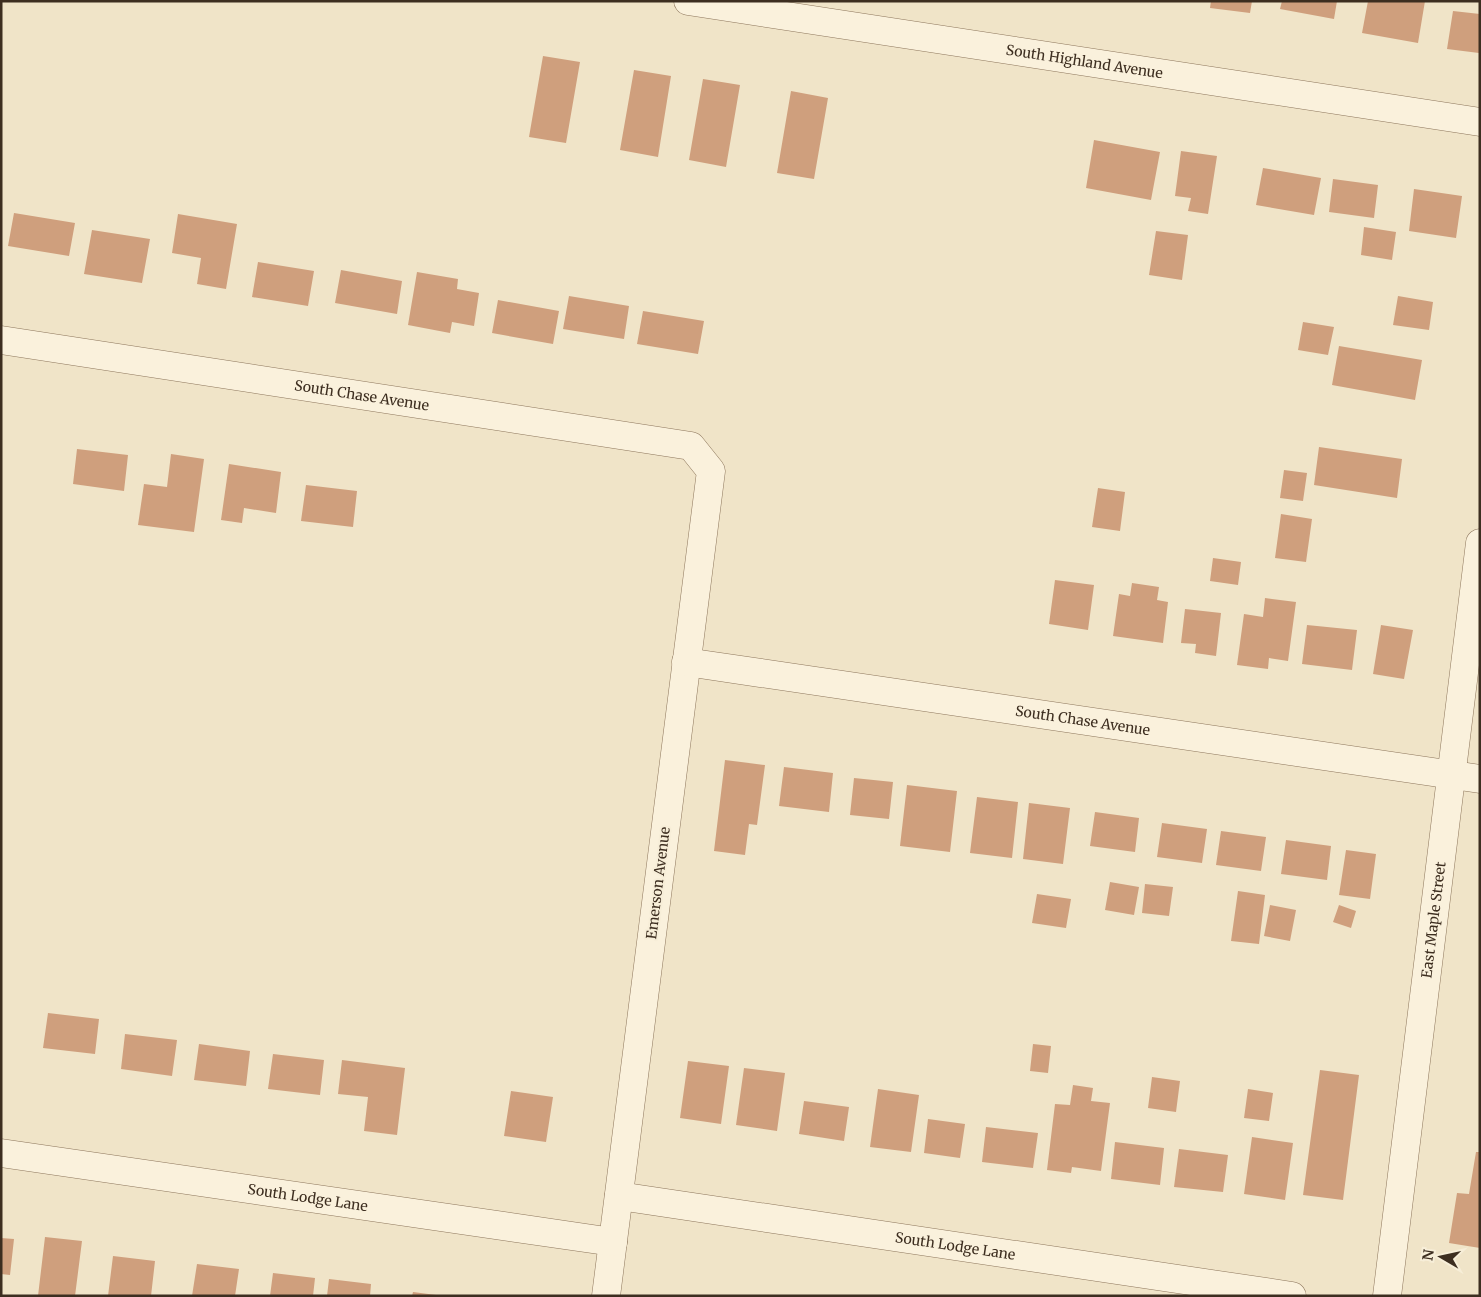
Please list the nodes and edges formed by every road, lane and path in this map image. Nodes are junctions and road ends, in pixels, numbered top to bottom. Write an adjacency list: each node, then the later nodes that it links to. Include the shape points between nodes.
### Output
1 (688, 1): 2 (street, South Highland Avenue)
2 (1480, 122)
3 (1, 340): 4 (street, South Chase Avenue, via 690,446)
4 (710, 471): 6 (street, Emerson Avenue)
5 (1480, 543): 7 (street, East Maple Street)
6 (686, 662): 7 (street, South Chase Avenue); 10 (street, Emerson Avenue)
7 (1451, 775): 8 (street, South Chase Avenue); 14 (street, East Maple Street)
8 (1480, 779)
9 (1, 1153): 11 (street, South Lodge Lane)
10 (619, 1196): 11 (street, Emerson Avenue); 13 (street, South Lodge Lane)
11 (613, 1242): 12 (street, Emerson Avenue)
12 (606, 1296)
13 (1292, 1296)
14 (1387, 1296)

